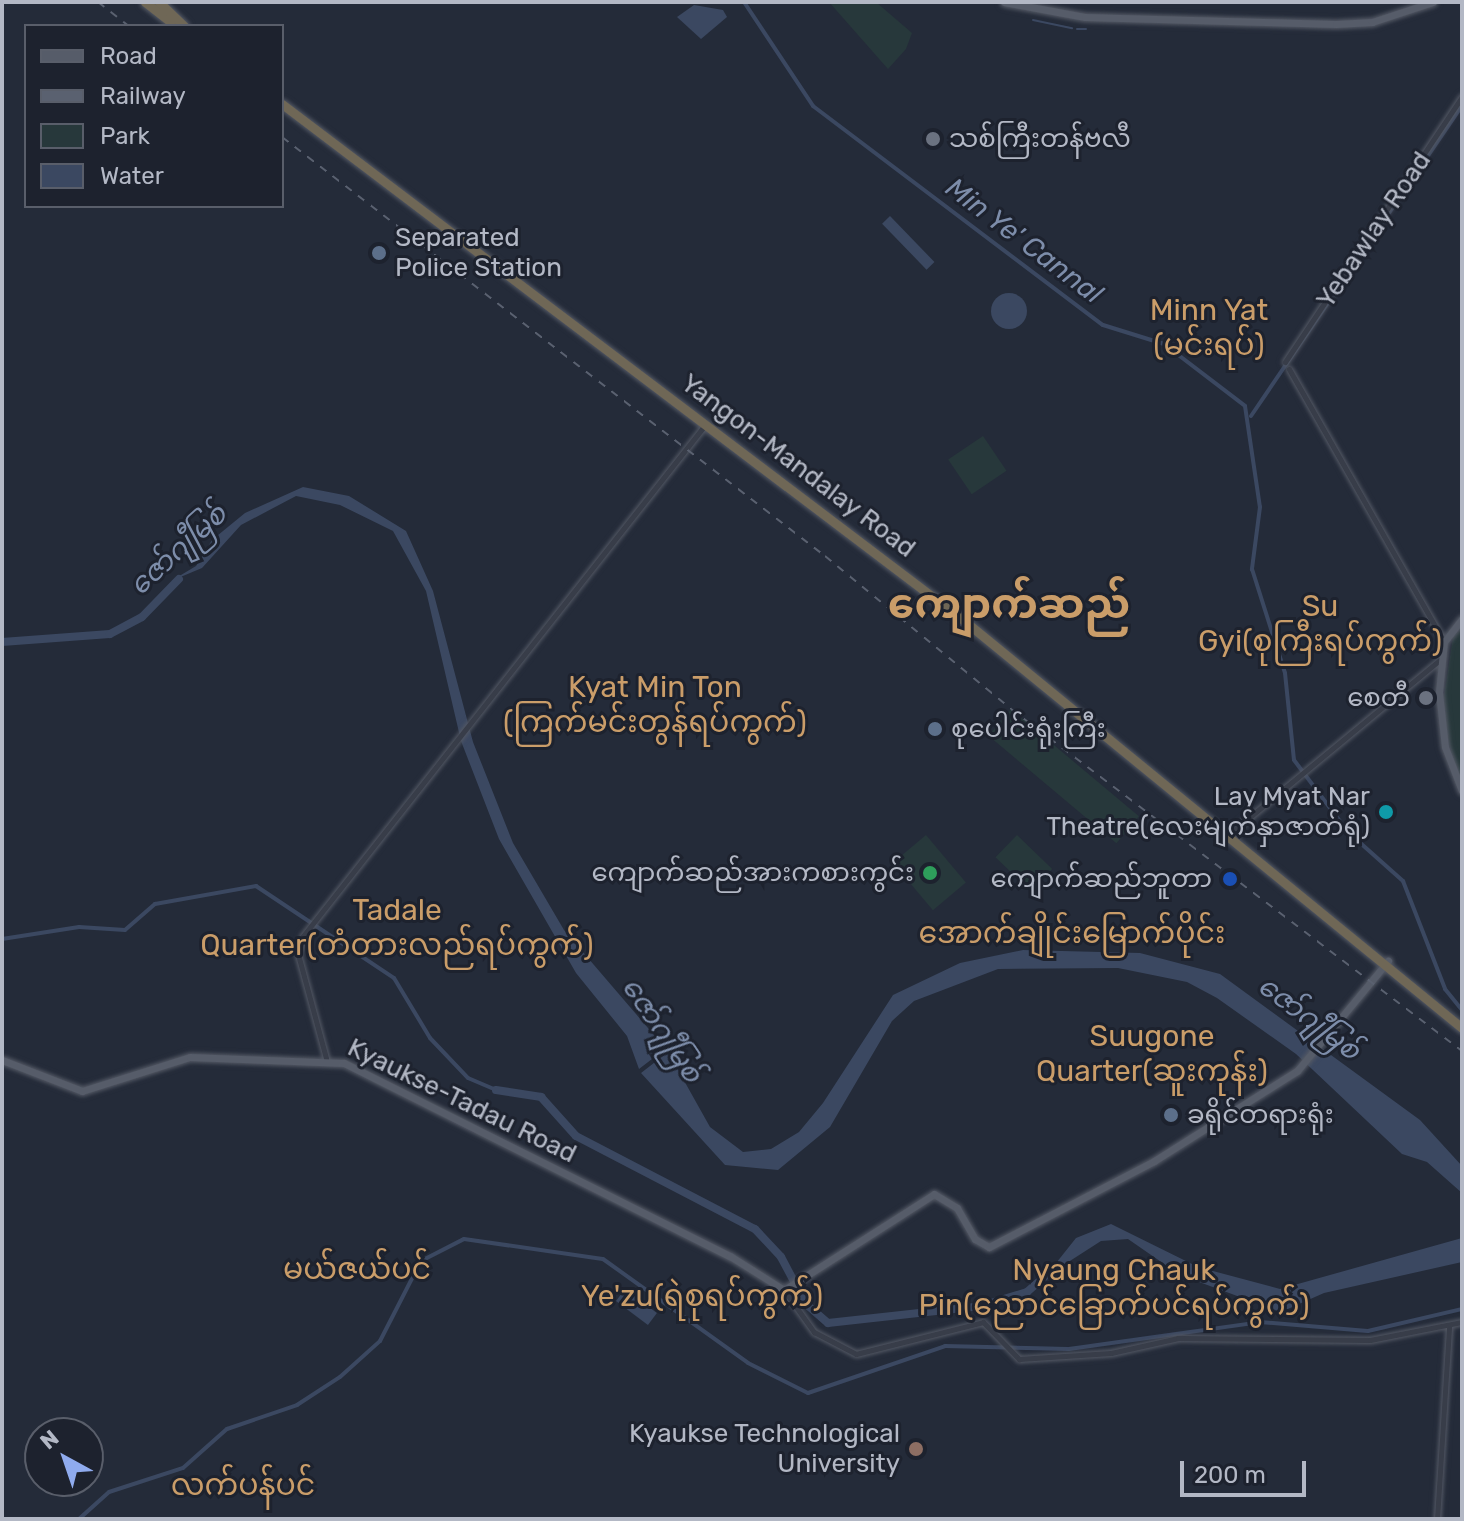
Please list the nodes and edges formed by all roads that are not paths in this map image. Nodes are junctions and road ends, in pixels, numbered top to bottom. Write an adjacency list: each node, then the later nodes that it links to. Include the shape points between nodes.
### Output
1 (145, 2): 5 (highway)
2 (159, 2): 6 (highway)
3 (1004, 2): 4 (main road, via 1085,17 1336,24 1372,22)
4 (1433, 2)
5 (173, 24)
6 (182, 24)
7 (1462, 97): 9 (street, Yebawlay Road)
8 (284, 106): 11 (highway, Yangon-Mandalay Road)
9 (1285, 362)
10 (1289, 369): 13 (street)
11 (705, 424): 16 (highway, Yangon-Mandalay Road); 19 (street, via 305,932 298,954)
12 (1462, 619): 13 (main road)
13 (1444, 642): 14 (main road)
14 (1441, 659): 15 (main road, via 1445,747); 16 (street)
15 (1462, 791)
16 (1228, 835): 17 (highway, Yangon-Mandalay Road)
17 (1388, 961): 18 (highway, Yangon-Mandalay Road); 21 (main road, via 1300,1067 1198,1137 999,1243 981,1244 957,1208 934,1194)
18 (1462, 1028)
19 (326, 1058): 20 (main road, Kyaukse-Tadau Road, via 168,1060 82,1091); 21 (main road, Kyaukse-Tadau Road, via 456,1117)
20 (2, 1060)
21 (788, 1289): 23 (street, via 805,1324 844,1353 983,1322 1016,1350 1019,1359 1111,1353 1178,1338 1370,1340)
22 (1462, 1322): 23 (street)
23 (1449, 1326): 24 (street)
24 (1437, 1519)

